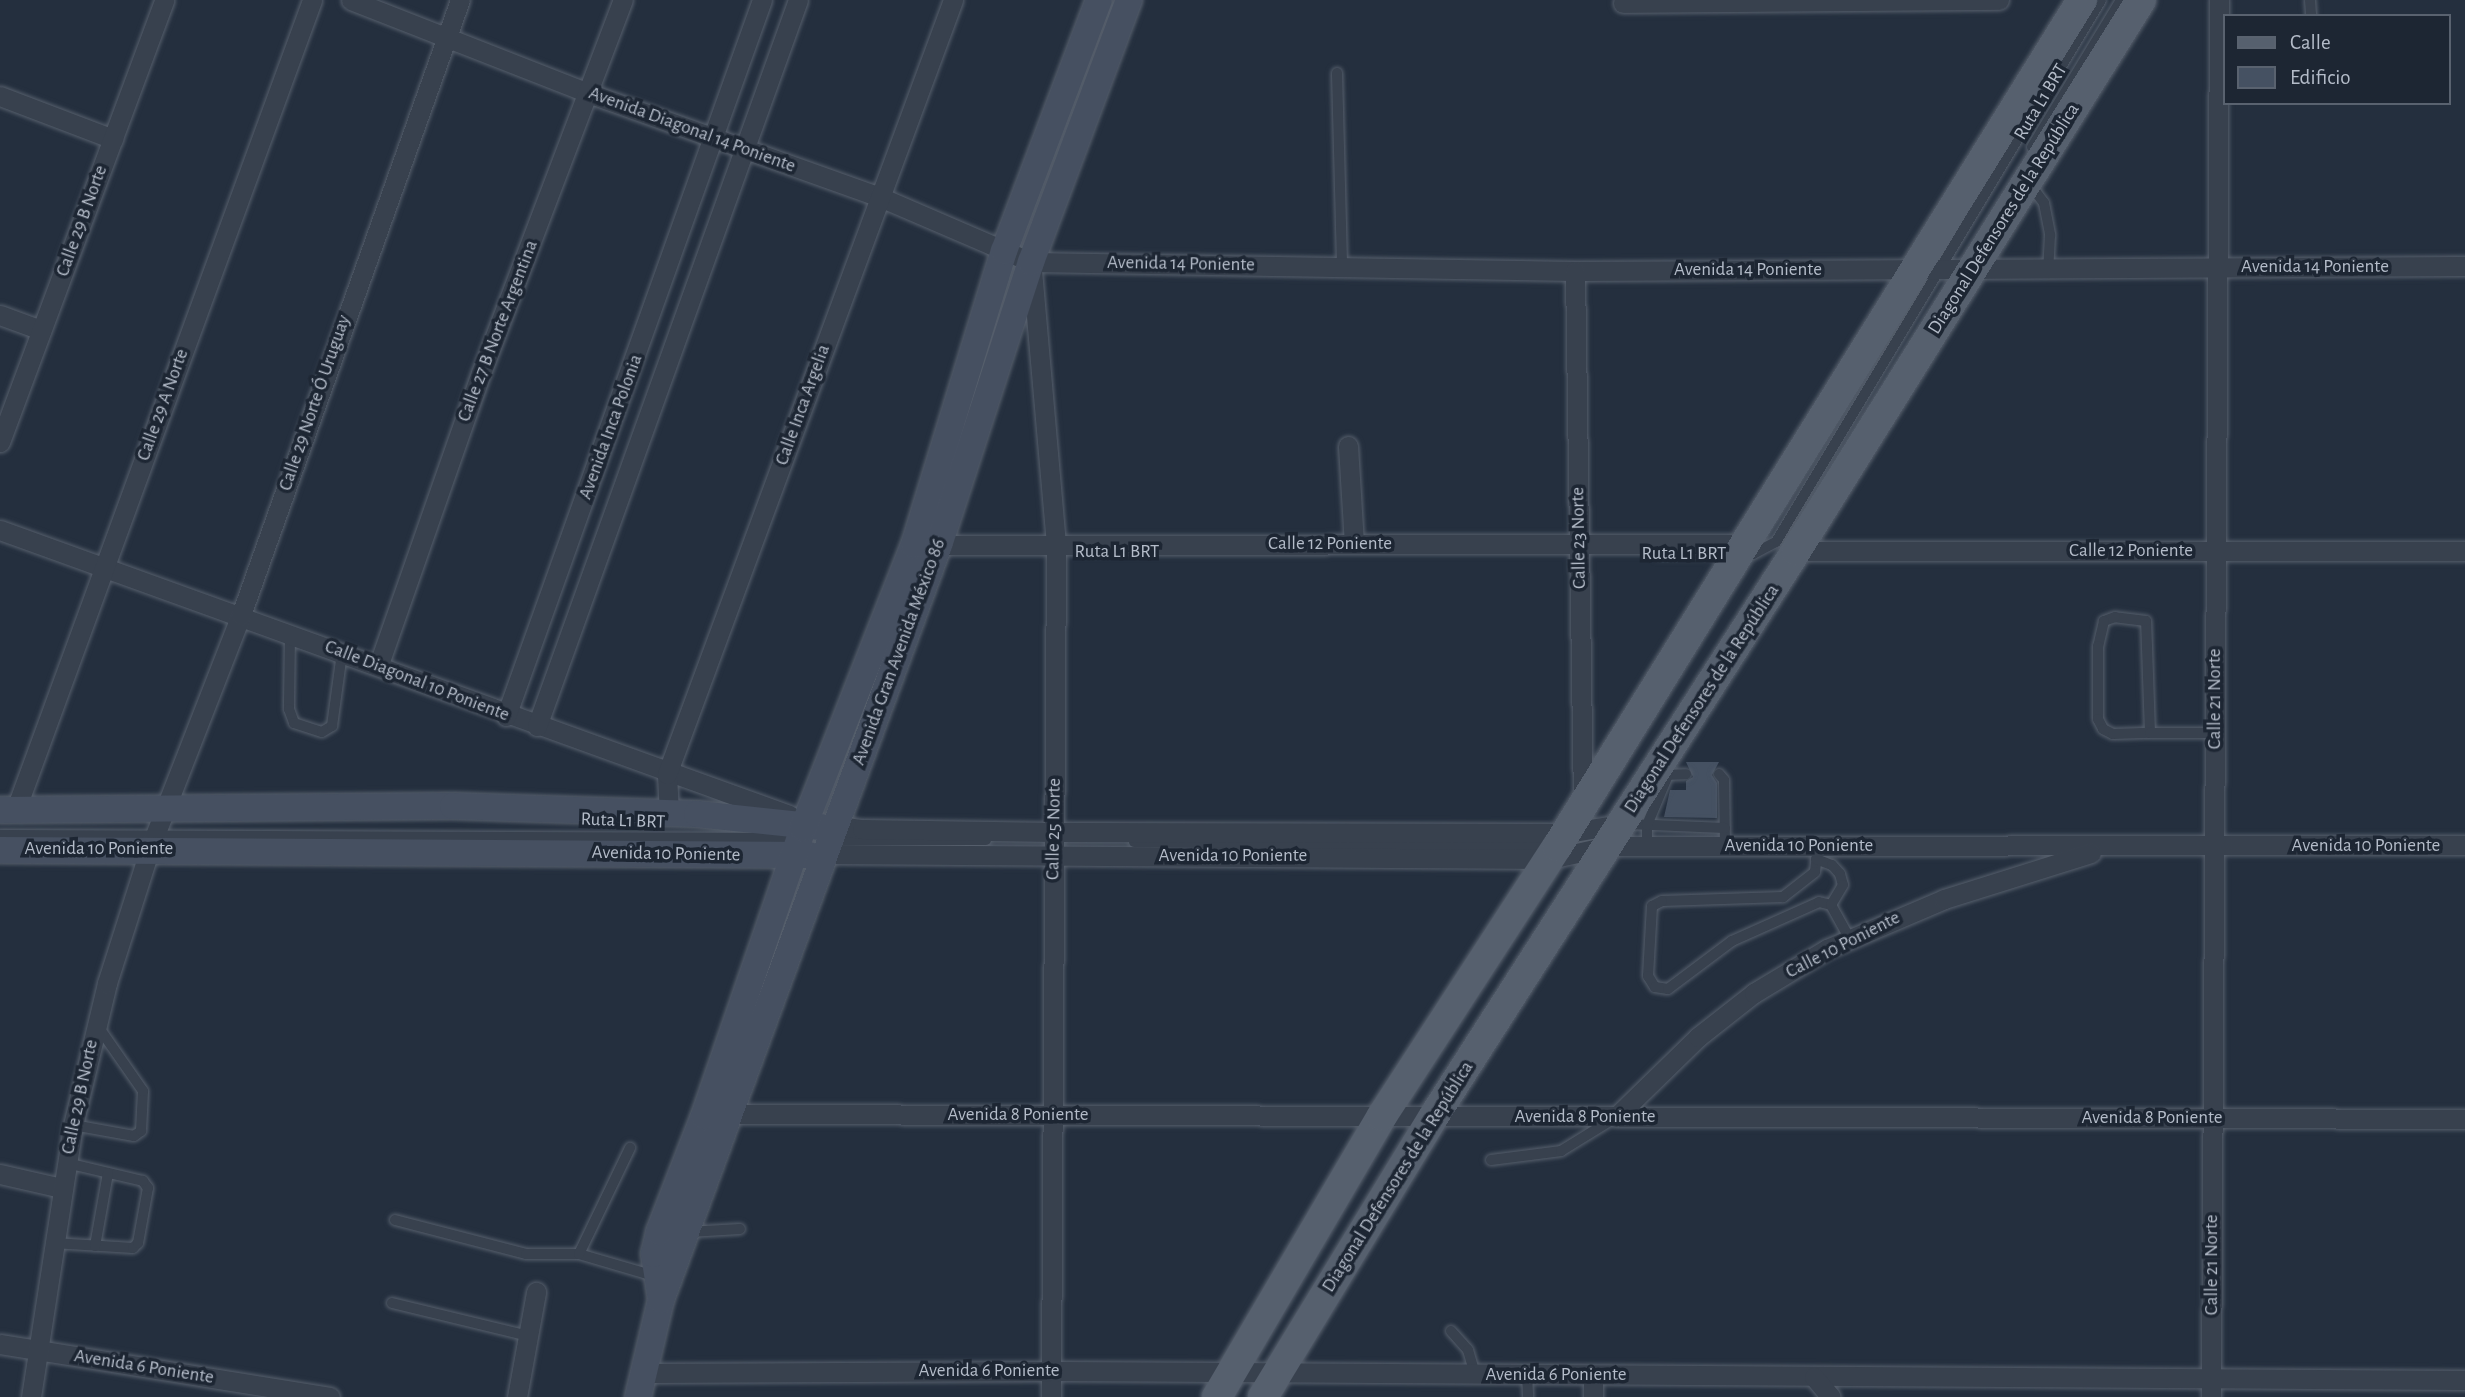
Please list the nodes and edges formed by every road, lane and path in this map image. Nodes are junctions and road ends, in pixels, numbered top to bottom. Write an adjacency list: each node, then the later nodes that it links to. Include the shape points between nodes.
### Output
1 (164, 0): 23 (street, Calle 29 B Norte)
2 (312, 0): 48 (street, Calle 29 A Norte)
3 (351, 0): 18 (street, Avenida Diagonal 14 Poniente)
4 (460, 0): 18 (street, Calle 29 Norte Ó Uruguay)
5 (623, 0): 20 (street, Calle 27 B Norte Argentina)
6 (762, 0): 22 (street, Avenida Inca Polonia)
7 (798, 0): 24 (street, Avenida Inca Polonia)
8 (953, 0): 26 (street, Calle Inca Argelia)
9 (1099, 0): 27 (street, Avenida Gran Avenida México 86)
10 (1129, 0): 28 (street, Avenida Gran Avenida México 86)
11 (1999, 0): 17 (street)
12 (2082, 0): 29 (main road, Diagonal Defensores de la República)
13 (2101, 0): 29 (lane, Ruta L1 BRT)
14 (2121, 0): 25 (lane, Ruta L1 BRT)
15 (2141, 0): 25 (main road, Diagonal Defensores de la República)
16 (2219, 0): 32 (street, Calle 21 Norte)
17 (1623, 3)
18 (446, 34): 20 (street, Avenida Diagonal 14 Poniente); 49 (street, Calle 29 Norte Ó Uruguay)
19 (1337, 73): 31 (lane)
20 (588, 93): 22 (street, Avenida Diagonal 14 Poniente); 52 (street, Calle 27 B Norte Argentina, via 481,373)
21 (0, 96): 23 (street)
22 (716, 138): 24 (street, Avenida Diagonal 14 Poniente); 53 (street, Avenida Inca Polonia)
23 (113, 139): 36 (street, Calle 29 B Norte)
24 (746, 149): 26 (street, Avenida Diagonal 14 Poniente); 54 (street, Avenida Inca Polonia)
25 (2025, 173): 29 (main road, Diagonal Defensores de la República); 33 (lane, via 2044,203 2050,235)
26 (880, 197): 27 (street, Avenida Diagonal 14 Poniente); 57 (street, Calle Inca Argelia)
27 (1004, 251): 28 (street, Avenida Diagonal 14 Poniente); 42 (street, Avenida Gran Avenida México 86)
28 (1031, 262): 31 (street, Avenida 14 Poniente); 41 (street, Calle 25 Norte); 42 (street, Avenida Gran Avenida México 86)
29 (1951, 266): 33 (street, Avenida 14 Poniente); 34 (street, Avenida 14 Poniente); 44 (main road, Diagonal Defensores de la República); 45 (main road, Diagonal Defensores de la República); 65 (lane, Ruta L1 BRT)
30 (2465, 266): 32 (street, Avenida 14 Poniente)
31 (1342, 267): 34 (street, Avenida 14 Poniente)
32 (2218, 267): 33 (street, Avenida 14 Poniente); 46 (street, Calle 21 Norte)
33 (2048, 268)
34 (1575, 271): 43 (street, Calle 23 Norte)
35 (0, 315): 36 (street)
36 (41, 330): 37 (street, Calle 29 B Norte)
37 (0, 442)
38 (1348, 446): 40 (street)
39 (0, 530): 48 (street, Calle Diagonal 10 Poniente)
40 (1354, 544): 41 (street, Calle 12 Poniente); 43 (street, Calle 12 Poniente)
41 (1056, 548): 42 (street, Calle 12 Poniente); 43 (lane, Ruta L1 BRT); 69 (street, Calle 25 Norte)
42 (930, 549): 66 (street, Avenida Gran Avenida México 86)
43 (1578, 549): 44 (street, Calle 12 Poniente); 61 (street, Calle 23 Norte)
44 (1743, 549): 61 (main road, Diagonal Defensores de la República)
45 (1796, 551): 46 (street, Calle 12 Poniente); 60 (main road, Diagonal Defensores de la República)
46 (2216, 551): 47 (street, Calle 12 Poniente); 56 (street, Calle 21 Norte)
47 (2465, 551)
48 (103, 567): 49 (street, Calle Diagonal 10 Poniente); 62 (street, Calle 29 A Norte)
49 (241, 615): 50 (street, Calle Diagonal 10 Poniente); 64 (street, Calle 29 Norte Ó Uruguay)
50 (290, 633): 51 (street, Calle Diagonal 10 Poniente); 51 (lane, via 289,709 294,723 321,732 332,726)
51 (342, 651): 52 (street, Calle Diagonal 10 Poniente)
52 (379, 664): 53 (street, Calle Diagonal 10 Poniente)
53 (506, 716): 54 (street, Calle Diagonal 10 Poniente)
54 (537, 726): 57 (street, Calle Diagonal 10 Poniente)
55 (2150, 733): 55 (lane, via 2146,621 2115,617 2105,621 2098,646 2098,719 2103,729 2113,734); 56 (lane)
56 (2215, 733): 74 (street, Calle 21 Norte)
57 (667, 774): 63 (street, Calle Inca Argelia); 66 (street, Calle Diagonal 10 Poniente)
58 (1686, 774): 60 (lane)
59 (1719, 774): 68 (lane, via 1724,780)
60 (1661, 775): 65 (main road, Diagonal Defensores de la República)
61 (1583, 806): 71 (main road, Diagonal Defensores de la República)
62 (5, 813): 64 (street, Avenida 10 Poniente)
63 (668, 813): 64 (street, Avenida 10 Poniente); 66 (street, Avenida 10 Poniente)
64 (158, 827): 66 (street, Avenida 10 Poniente); 67 (lane); 75 (street, Avenida 10 Poniente); 79 (street, Calle 29 B Norte)
65 (1621, 830): 68 (lane); 71 (street, Avenida 10 Poniente); 71 (street, Avenida 10 Poniente); 72 (street, Avenida 10 Poniente); 72 (lane); 84 (main road, Diagonal Defensores de la República)
66 (814, 833): 69 (street, Avenida 10 Poniente); 69 (street, Avenida 10 Poniente); 80 (street, Avenida Gran Avenida México 86); 82 (street, Avenida Gran Avenida México 86)
67 (0, 835)
68 (1725, 837): 72 (street, Avenida 10 Poniente); 76 (street, Avenida 10 Poniente)
69 (1054, 842): 71 (street, Avenida 10 Poniente); 71 (street, Avenida 10 Poniente); 81 (street, Calle 25 Norte)
70 (2465, 845): 74 (street, Avenida 10 Poniente)
71 (1558, 846): 83 (main road, Diagonal Defensores de la República)
72 (1647, 846)
73 (2112, 847): 74 (street, Avenida 10 Poniente); 76 (street, Avenida 10 Poniente); 78 (street, Calle 10 Poniente, via 1944,898)
74 (2214, 847): 86 (street, Calle 21 Norte)
75 (0, 850)
76 (1817, 853): 77 (lane, via 1840,874 1843,885); 77 (lane, via 1815,872 1783,897 1662,901 1652,906 1648,976 1655,988 1668,989 1757,927 1807,906)
77 (1831, 905): 78 (lane)
78 (1849, 938): 85 (street, Calle 10 Poniente, via 1754,993 1698,1037)
79 (96, 1024): 88 (street, Calle 29 B Norte); 88 (lane, via 143,1091 141,1131 134,1136)
80 (731, 1113): 81 (street, Avenida 8 Poniente); 82 (street, Avenida 8 Poniente); 97 (street, Avenida Gran Avenida México 86)
81 (1052, 1115): 83 (street, Avenida 8 Poniente); 108 (street, Calle 25 Norte)
82 (704, 1116): 101 (street, Avenida Gran Avenida México 86, via 659,1232)
83 (1382, 1116): 84 (street, Avenida 8 Poniente); 109 (main road, Diagonal Defensores de la República)
84 (1434, 1116): 85 (street, Avenida 8 Poniente); 116 (main road, Diagonal Defensores de la República)
85 (1616, 1117): 86 (street, Avenida 8 Poniente); 90 (lane, via 1596,1134 1561,1152)
86 (2213, 1119): 87 (street, Avenida 8 Poniente); 117 (street, Calle 21 Norte)
87 (2465, 1119)
88 (73, 1125): 91 (street, Calle 29 B Norte)
89 (630, 1148): 100 (lane)
90 (1491, 1160)
91 (66, 1163): 92 (lane); 94 (street, Calle 29 B Norte)
92 (108, 1173): 99 (lane); 99 (lane, via 143,1181 148,1188 138,1243 133,1248)
93 (0, 1174): 94 (street)
94 (61, 1188): 98 (street, Calle 29 B Norte)
95 (395, 1220): 100 (lane, via 526,1254)
96 (740, 1229): 97 (lane)
97 (688, 1232): 101 (street, Avenida Gran Avenida México 86)
98 (54, 1243): 99 (lane); 107 (street, Calle 29 B Norte)
99 (95, 1246)
100 (579, 1254): 101 (lane)
101 (663, 1285): 115 (street, Avenida Gran Avenida México 86)
102 (536, 1292): 105 (street)
103 (392, 1303): 105 (lane)
104 (1451, 1331): 110 (lane, via 1468,1350)
105 (528, 1336): 120 (street)
106 (0, 1344): 107 (street, Avenida 6 Poniente)
107 (39, 1350): 118 (street, Calle 29 B Norte); 119 (street, Avenida 6 Poniente)
108 (1051, 1371): 109 (street, Avenida 6 Poniente); 115 (street, Avenida 6 Poniente); 121 (street, Calle 25 Norte)
109 (1234, 1373): 116 (street, Avenida 6 Poniente); 122 (main road, Diagonal Defensores de la República)
110 (1475, 1374): 111 (street, Avenida 6 Poniente); 116 (street, Avenida 6 Poniente)
111 (1527, 1375): 112 (street, Avenida 6 Poniente); 123 (lane)
112 (1592, 1376): 113 (street, Avenida 6 Poniente); 124 (street)
113 (1814, 1377): 117 (street, Avenida 6 Poniente); 125 (street)
114 (2465, 1380): 117 (street, Avenida 6 Poniente)
115 (642, 1385)
116 (1271, 1385)
117 (2211, 1389)
118 (31, 1397)
119 (330, 1397)
120 (517, 1397)
121 (1051, 1397)
122 (1217, 1397)
123 (1528, 1397)
124 (1592, 1397)
125 (1831, 1397)

